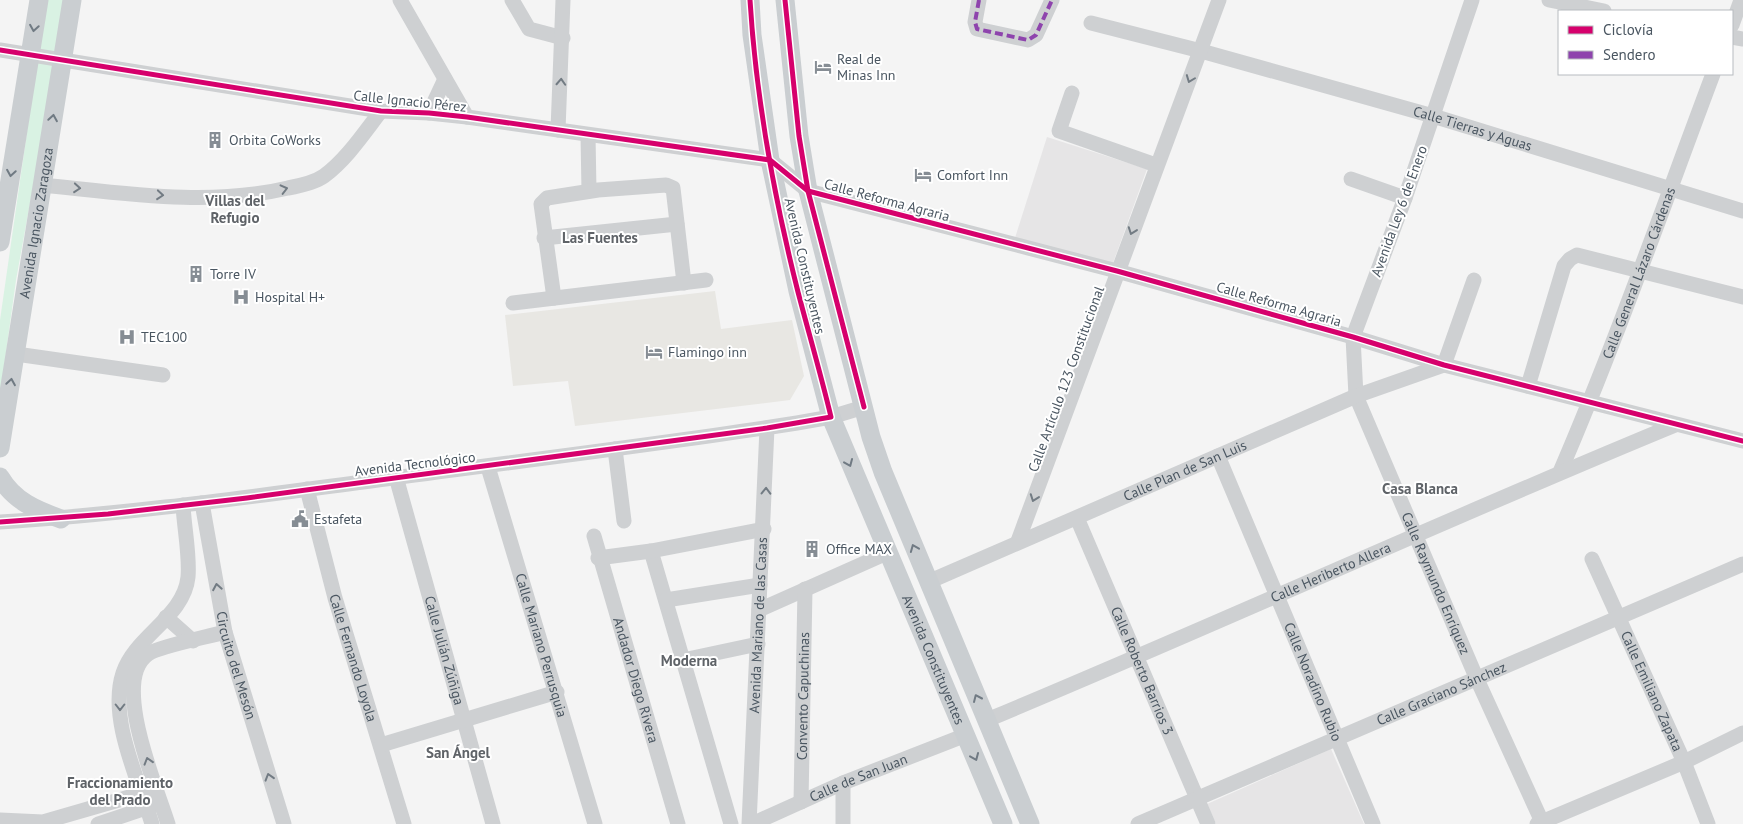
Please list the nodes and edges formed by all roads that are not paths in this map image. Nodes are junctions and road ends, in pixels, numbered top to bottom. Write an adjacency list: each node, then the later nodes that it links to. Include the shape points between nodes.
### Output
1 (39, 0): 20 (main road, one-way to 20)
2 (72, 0): 21 (main road, Avenida Ignacio Zaragoza)
3 (400, 0): 23 (street)
4 (512, 0): 17 (street, via 530,29)
5 (564, 0): 17 (street)
6 (750, 0): 31 (main road, Avenida Constituyentes)
7 (785, 0): 37 (main road, Avenida Constituyentes)
8 (979, 0): 9 (street, via 976,29 1028,40 1036,35)
9 (1052, 0)
10 (1219, 0): 19 (street, Calle Artículo 123 Constitucional)
11 (1472, 0): 27 (street, Avenida Ley 6 de Enero)
12 (1549, 0): 14 (street)
13 (1741, 0): 15 (street)
14 (1599, 10)
15 (1733, 22)
16 (1091, 23): 19 (street, Calle Tierras y Aguas)
17 (563, 38): 29 (street, one-way to 17)
18 (0, 50): 20 (street, Calle Ignacio Pérez)
19 (1200, 51): 27 (street, Calle Tierras y Aguas); 32 (street, Calle Artículo 123 Constitucional, one-way to 32)
20 (30, 56): 21 (street, Calle Ignacio Pérez); 42 (main road, one-way to 42)
21 (63, 59): 25 (street, Calle Ignacio Pérez); 34 (main road, Avenida Ignacio Zaragoza, one-way to 21)
22 (1713, 75): 36 (street, Calle General Lázaro Cárdenas)
23 (444, 78): 26 (street); 28 (street)
24 (1072, 93): 32 (street, via 1059,131)
25 (381, 111): 26 (street, Calle Ignacio Pérez); 34 (street, one-way to 25, via 179,197 264,194 323,177)
26 (429, 113): 28 (street, Calle Ignacio Pérez)
27 (1434, 116): 36 (street, Calle Tierras y Aguas); 38 (street, Avenida Ley 6 de Enero)
28 (468, 118): 29 (street, Calle Ignacio Pérez)
29 (558, 130): 30 (street, Calle Ignacio Pérez)
30 (592, 135): 31 (street, Calle Ignacio Pérez); 35 (street)
31 (770, 160): 37 (street); 59 (main road, Avenida Constituyentes, via 798,291)
32 (1156, 165): 43 (street, Calle Artículo 123 Constitucional, one-way to 43)
33 (1351, 179): 38 (street)
34 (42, 185): 52 (main road, Avenida Ignacio Zaragoza)
35 (594, 190): 40 (street, via 670,186 675,192); 41 (street, via 544,200 541,208)
36 (1670, 190): 39 (street, Calle Tierras y Aguas); 44 (street, Calle General Lázaro Cárdenas)
37 (808, 192): 43 (street, Calle Reforma Agraria); 58 (main road, Avenida Constituyentes)
38 (1405, 198): 51 (street, Avenida Ley 6 de Enero)
39 (1743, 211)
40 (677, 224): 41 (street); 47 (street)
41 (544, 238): 49 (street)
42 (0, 242)
43 (1118, 271): 51 (street, Calle Reforma Agraria); 80 (street, Calle Artículo 123 Constitucional, one-way to 80)
44 (1641, 271): 48 (street); 55 (street, via 1577,255 1570,259 1564,266); 57 (street, Calle General Lázaro Cárdenas)
45 (706, 280): 47 (street)
46 (1474, 280): 53 (street)
47 (684, 283): 49 (street)
48 (1743, 297)
49 (554, 298): 50 (street)
50 (513, 303)
51 (1353, 337): 53 (street, Calle Reforma Agraria); 56 (street, Avenida Ley 6 de Enero)
52 (16, 354): 54 (street); 63 (main road, Avenida Ignacio Zaragoza, one-way to 52)
53 (1444, 365): 55 (street, Calle Reforma Agraria); 56 (street, Calle Plan de San Luis)
54 (163, 375)
55 (1528, 386): 57 (street, Calle Reforma Agraria)
56 (1356, 396): 65 (street, Calle Plan de San Luis); 79 (street, Calle Raymundo Enríquez)
57 (1590, 402): 60 (street, Calle Reforma Agraria); 67 (street, Calle General Lázaro Cárdenas)
58 (864, 407): 59 (street, Avenida Tecnológico); 86 (main road, Avenida Constituyentes, one-way to 58, via 883,472)
59 (831, 417): 61 (street, Avenida Tecnológico); 82 (main road, Avenida Constituyentes, one-way to 82)
60 (1675, 425): 62 (street, Calle Reforma Agraria); 67 (street, Calle Heriberto Allera)
61 (767, 428): 64 (street, Avenida Tecnológico); 77 (street, Avenida Mariano de las Casas, one-way to 61)
62 (1743, 441)
63 (0, 448)
64 (615, 449): 66 (street, Avenida Tecnológico); 75 (street)
65 (1218, 456): 73 (street, Calle Plan de San Luis); 89 (street, Calle Noradino Rubio)
66 (488, 466): 69 (street, Avenida Tecnológico); 100 (street, Calle Mariano Perrusquia)
67 (1560, 472): 79 (street, Calle Heriberto Allera)
68 (0, 477): 74 (main road, via 14,496 36,510)
69 (396, 477): 70 (street, Avenida Tecnológico); 101 (street, Calle Julián Zúñiga)
70 (307, 489): 71 (street, Avenida Tecnológico); 106 (street, Calle Fernando Loyola, via 335,598)
71 (202, 503): 72 (street, Avenida Tecnológico); 94 (street, Circuito del Mesón, one-way to 71)
72 (182, 505): 74 (street, Avenida Tecnológico); 93 (street, via 188,577 184,592)
73 (1077, 518): 80 (street, Calle Plan de San Luis); 97 (street, Calle Roberto Barrios 3)
74 (61, 519): 76 (street, Avenida Tecnológico)
75 (624, 521)
76 (0, 522)
77 (764, 528): 81 (street); 87 (street, Avenida Mariano de las Casas)
78 (594, 536): 83 (street, Andador Diego Rivera)
79 (1415, 536): 89 (street, Calle Heriberto Allera); 99 (street, Calle Raymundo Enríquez)
80 (1018, 541): 86 (street, Calle Plan de San Luis)
81 (651, 551): 83 (street); 90 (street)
82 (887, 552): 88 (street); 104 (main road, Avenida Constituyentes)
83 (598, 558): 123 (street, Andador Diego Rivera)
84 (1592, 559): 92 (street, Calle Emiliano Zapata)
85 (1743, 564): 92 (street, Calle Graciano Sánchez)
86 (928, 582): 102 (main road, Avenida Constituyentes, one-way to 86)
87 (760, 585): 90 (street); 91 (street, Avenida Mariano de las Casas)
88 (805, 589): 91 (street); 112 (street, Convento Capuchinas)
89 (1276, 598): 97 (street, Calle Heriberto Allera); 105 (street, Calle Noradino Rubio)
90 (666, 600): 98 (street)
91 (759, 610): 96 (street, Avenida Mariano de las Casas)
92 (1617, 616): 99 (street, Calle Graciano Sánchez); 107 (street, Calle Emiliano Zapata)
93 (166, 618): 95 (street); 109 (street, one-way to 109, via 150,633 123,673 120,699 122,727)
94 (225, 632): 95 (street); 119 (street, Circuito del Mesón, one-way to 94)
95 (193, 641): 111 (street, one-way to 95, via 133,711 133,683 137,669 149,654)
96 (758, 644): 98 (street); 125 (street, Avenida Mariano de las Casas)
97 (1135, 658): 102 (street, Calle Heriberto Allera); 110 (street, Calle Roberto Barrios 3)
98 (683, 660): 124 (street)
99 (1476, 677): 105 (street, Calle Graciano Sánchez); 115 (street, Calle Raymundo Enríquez)
100 (557, 692): 101 (street); 122 (street, Calle Mariano Perrusquia)
101 (464, 719): 106 (street); 121 (street, Calle Julián Zúñiga)
102 (987, 720): 128 (main road, Avenida Constituyentes)
103 (1743, 733): 107 (street)
104 (966, 735): 108 (street, Calle de San Juan); 127 (main road, Avenida Constituyentes, one-way to 127)
105 (1337, 739): 110 (street, Calle Graciano Sánchez); 131 (street, Calle Noradino Rubio)
106 (381, 745): 120 (street, Calle Fernando Loyola)
107 (1684, 762): 115 (street); 132 (street, Calle Emiliano Zapata)
108 (843, 783): 112 (street, Calle de San Juan); 126 (street)
109 (141, 793): 111 (street); 114 (street)
110 (1197, 799): 129 (street, Calle Graciano Sánchez); 130 (street, Calle Roberto Barrios 3)
111 (155, 800): 116 (street); 117 (street); 118 (street)
112 (801, 802): 125 (street, Calle de San Juan)
113 (0, 820): 114 (street)
114 (43, 823)
115 (1541, 823)
116 (98, 824)
117 (152, 824)
118 (168, 824)
119 (284, 824)
120 (404, 824)
121 (493, 824)
122 (595, 824)
123 (678, 824)
124 (731, 824)
125 (751, 824)
126 (843, 824)
127 (1003, 824)
128 (1030, 824)
129 (1138, 824)
130 (1208, 824)
131 (1373, 824)
132 (1708, 824)

